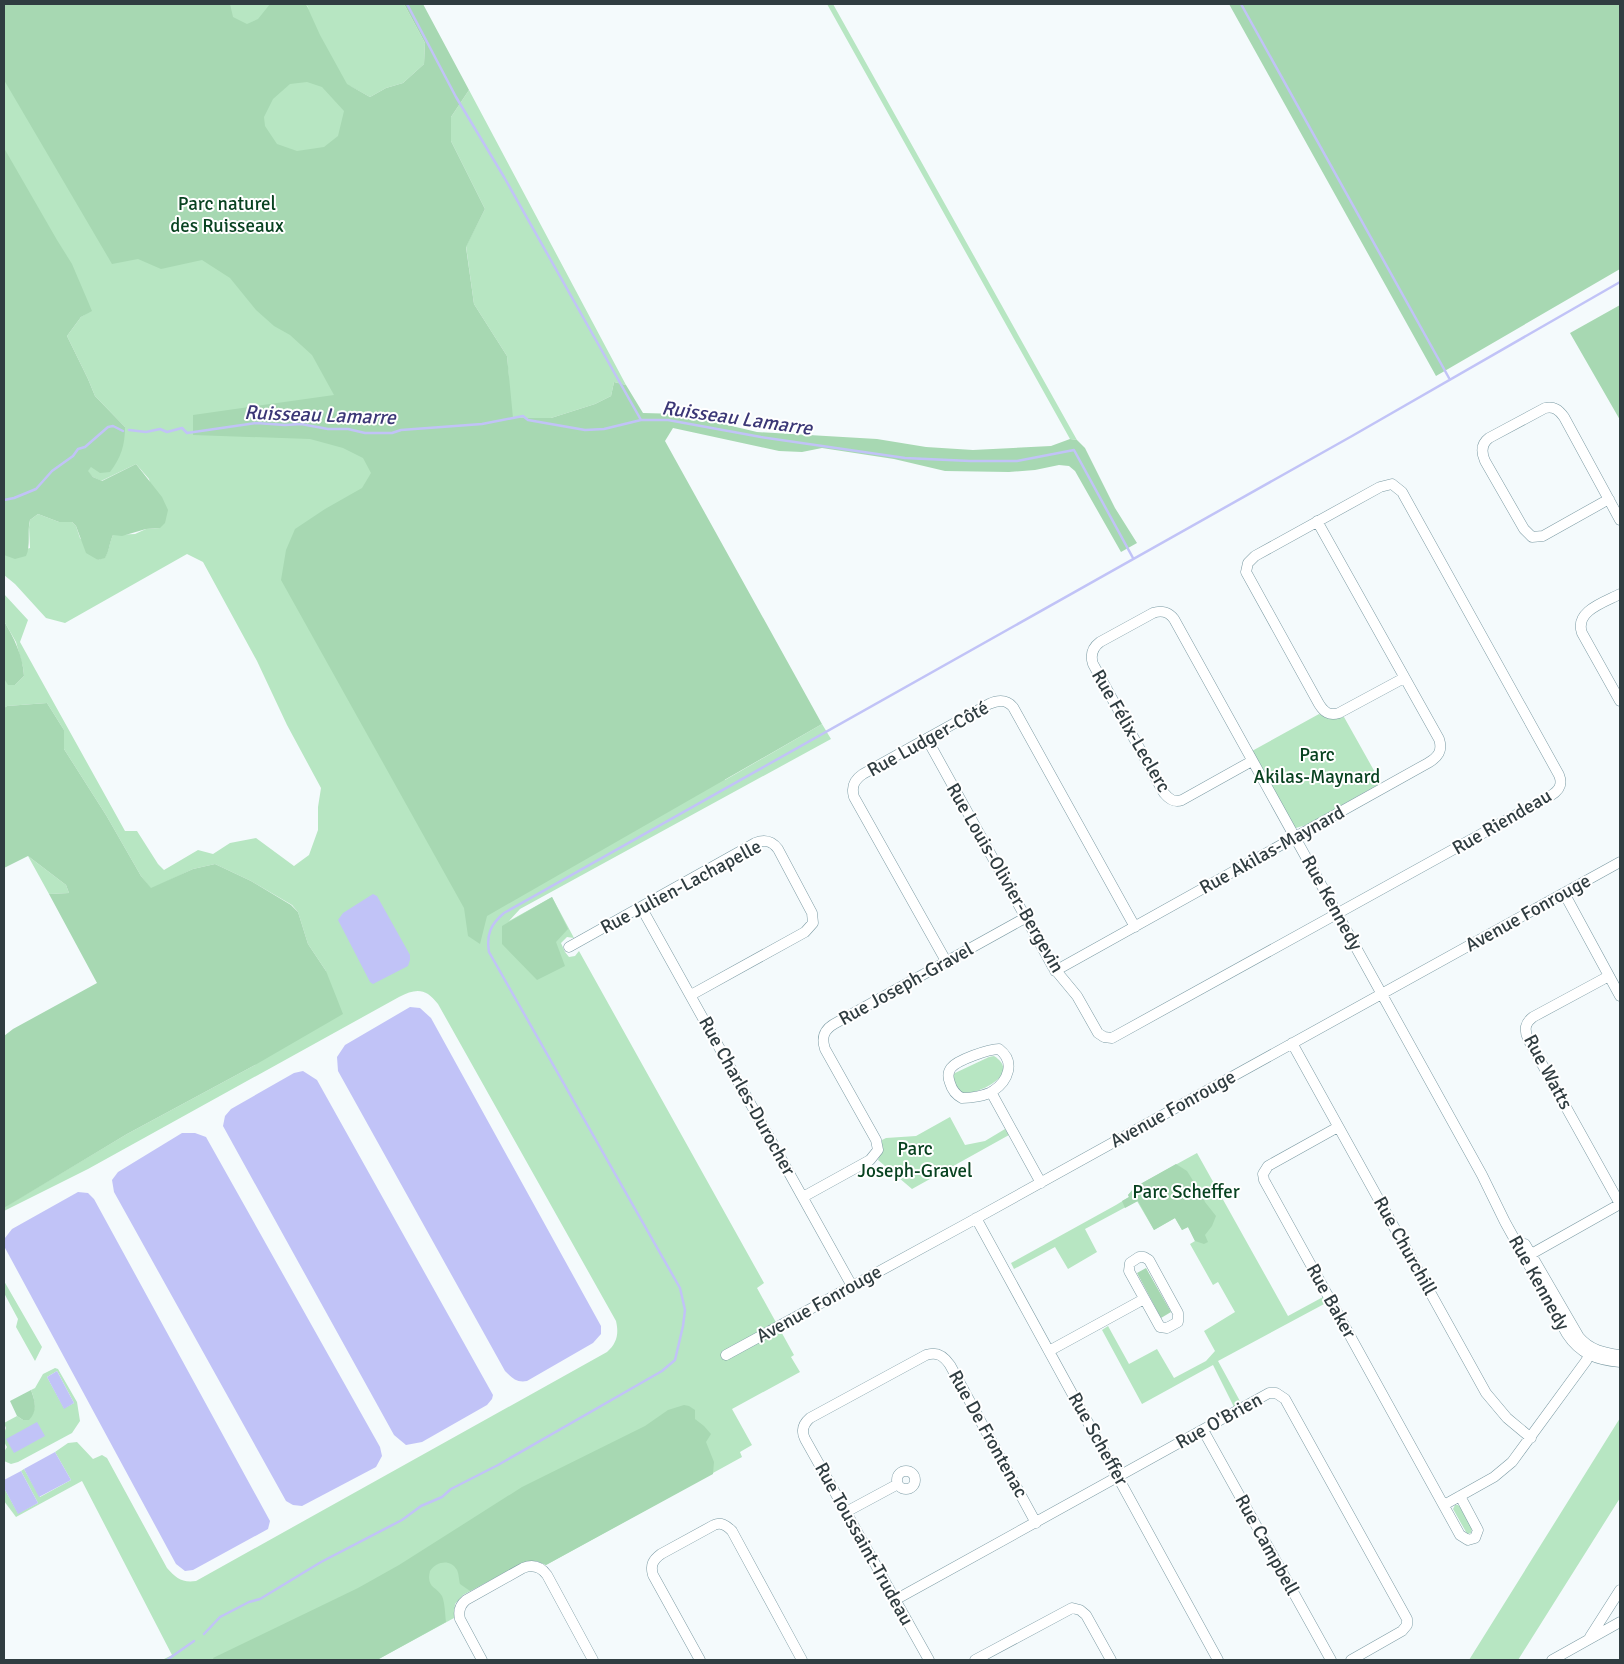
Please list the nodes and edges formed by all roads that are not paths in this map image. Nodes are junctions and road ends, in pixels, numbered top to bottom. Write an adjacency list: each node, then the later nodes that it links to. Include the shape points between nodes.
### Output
1 (1609, 499): 1 (street, via 1543,536 1532,537 1524,529 1485,461 1482,453 1484,444 1489,438 1543,409 1554,408 1564,417); 2 (street)
2 (1620, 520)
3 (1317, 521): 6 (street, Rue Akilas-Maynard); 6 (street, via 1255,556 1248,563 1247,576 1325,712 1339,713); 14 (street, Rue Riendeau, via 1388,484 1402,492 1561,782 1558,790 1550,796)
4 (1620, 594): 7 (street, via 1586,613 1580,623 1582,633)
5 (1161, 611): 9 (street, Rue Kennedy, via 1174,619); 9 (street, Rue Félix-Leclerc, via 1097,644 1092,658 1164,792 1172,800 1182,800)
6 (1404, 678): 10 (street, Rue Akilas-Maynard, via 1439,739 1438,754 1428,763)
7 (1620, 701)
8 (926, 739): 15 (street, Rue Louis-Olivier-Bergevin); 16 (street, Rue Ludger-Côté, via 992,703 1004,701 1011,705); 18 (street, Rue Ludger-Côté, via 860,776 854,783 853,792)
9 (1252, 761): 10 (street, Rue Kennedy)
10 (1295, 838): 14 (street, Rue Kennedy); 16 (street, Rue Akilas-Maynard)
11 (1620, 862): 12 (street, Avenue Fonrouge)
12 (1564, 894): 20 (street); 21 (street, Avenue Fonrouge)
13 (641, 907): 17 (street, Rue Julien-Lachapelle); 22 (street, Rue Charles-Durocher); 22 (street, Rue Julien-Lachapelle, via 755,843 768,841 778,849 812,912 812,925 805,932)
14 (1338, 914): 21 (street, Rue Kennedy); 24 (street, Rue Riendeau, via 1125,1032)
15 (1025, 918): 18 (street, Rue Joseph-Gravel); 19 (street, Rue Louis-Olivier-Bergevin)
16 (1135, 927): 19 (street, Rue Akilas-Maynard)
17 (569, 947)
18 (946, 961): 29 (street, Rue Joseph-Gravel, via 834,1024 825,1033 822,1039 825,1049 876,1140 878,1150 870,1160)
19 (1055, 971): 24 (street, Rue Louis-Olivier-Bergevin, via 1077,996 1098,1033)
20 (1610, 976): 23 (street); 30 (street, Rue Watts, via 1534,1018 1525,1029)
21 (1381, 994): 25 (street, Avenue Fonrouge); 32 (street, Rue Kennedy)
22 (691, 995): 29 (street, Rue Charles-Durocher)
23 (1620, 996)
24 (1106, 1038)
25 (1292, 1043): 27 (street, Rue Churchill); 28 (street, Avenue Fonrouge)
26 (991, 1092): 26 (street, via 1003,1082 1008,1072 1007,1060 999,1049 974,1056 951,1068 950,1083 959,1097); 28 (street)
27 (1338, 1127): 42 (street, Rue Churchill, via 1486,1393 1506,1418); 46 (street, Rue Baker, via 1268,1166 1264,1178)
28 (1041, 1182): 31 (street, Avenue Fonrouge)
29 (803, 1197): 33 (street, Rue Charles-Durocher)
30 (1620, 1204): 32 (street)
31 (976, 1218): 33 (street, Avenue Fonrouge); 35 (street, Rue Scheffer)
32 (1528, 1256): 36 (street, Rue Kennedy)
33 (852, 1286): 37 (street, Avenue Fonrouge)
34 (1144, 1299): 34 (street, via 1162,1328 1178,1322 1178,1313 1151,1264 1142,1257 1132,1261 1128,1268); 35 (street)
35 (1050, 1351): 43 (street, Rue Scheffer)
36 (1591, 1352): 38 (street); 39 (street, Rue Kennedy, via 1601,1360); 42 (street)
37 (726, 1355)
38 (1620, 1355)
39 (1620, 1362)
40 (803, 1426): 47 (street, Rue Toussaint-Trudeau, via 803,1436); 48 (street, Rue De Frontenac, via 810,1418 926,1355 940,1355 950,1365)
41 (1204, 1430): 43 (street, Rue O'Brien); 62 (street, Rue Campbell); 63 (street, Rue O'Brien, via 1269,1394 1276,1393 1285,1399 1407,1619 1402,1631)
42 (1531, 1438): 45 (street, via 1504,1469)
43 (1119, 1478): 48 (street, Rue O'Brien); 61 (street, Rue Scheffer)
44 (898, 1484): 47 (street)
45 (1460, 1496): 46 (street); 46 (street, Rue Baker, via 1477,1527 1475,1538 1468,1540 1462,1537)
46 (1444, 1505)
47 (846, 1512): 50 (street, Rue Toussaint-Trudeau)
48 (1036, 1523): 50 (street, Rue O'Brien)
49 (1620, 1590): 53 (street)
50 (895, 1600): 58 (street, Rue Toussaint-Trudeau)
51 (1620, 1622): 53 (street)
52 (1620, 1630): 65 (street)
53 (1589, 1640): 64 (street)
54 (482, 1660): 55 (street, via 460,1619 461,1604 531,1566 545,1572)
55 (593, 1660)
56 (700, 1660): 57 (street, via 653,1574 652,1565 661,1554 719,1524 732,1531)
57 (802, 1660)
58 (928, 1660)
59 (975, 1660): 60 (street, via 1072,1608 1086,1615)
60 (1111, 1660)
61 (1218, 1660)
62 (1330, 1660)
63 (1351, 1660)
64 (1552, 1660)
65 (1565, 1660)

